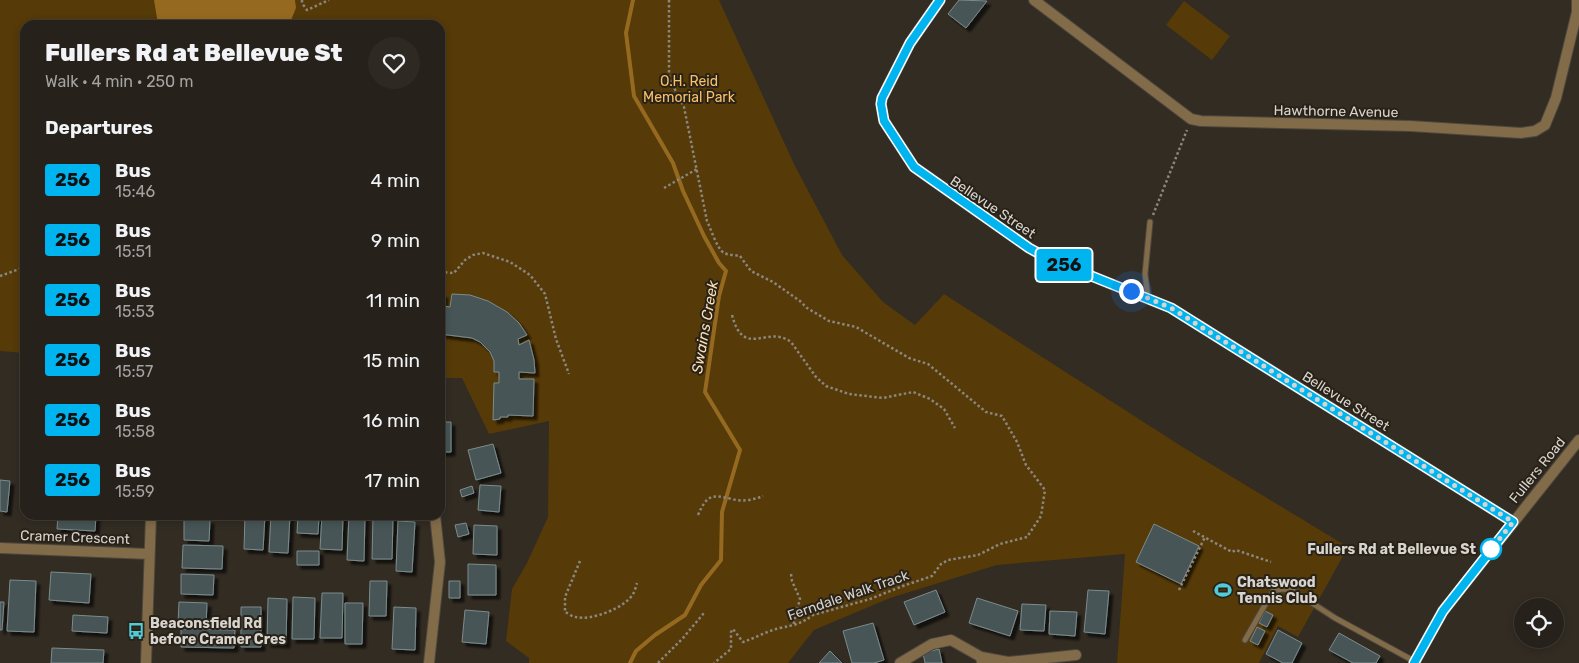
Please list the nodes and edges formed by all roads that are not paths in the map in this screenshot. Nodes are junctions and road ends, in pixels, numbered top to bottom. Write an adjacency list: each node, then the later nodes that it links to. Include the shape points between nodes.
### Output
1 (940, 0): 5 (street, Bellevue Street, via 910,43 882,98 884,121 909,161 921,174 1029,248)
2 (1034, 0): 3 (street, Hawthorne Avenue, via 1191,119 1521,133 1535,131 1545,125 1556,98 1577,12)
3 (1577, 0)
4 (1150, 222): 5 (lane, via 1145,274)
5 (1148, 298): 9 (street, Bellevue Street, via 1171,308)
6 (1579, 440): 9 (street, Fullers Road)
7 (151, 520): 11 (street)
8 (436, 520): 17 (street, via 440,562)
9 (1513, 522): 15 (street, Fullers Road, via 1443,611)
10 (0, 548): 11 (street, Cramer Crescent)
11 (149, 554): 16 (street)
12 (1245, 640): 15 (lane, via 1273,591 1292,590)
13 (1076, 655): 14 (street, via 1008,662)
14 (981, 660): 18 (street, via 951,640 932,644)
15 (1414, 662)
16 (146, 663)
17 (429, 663)
18 (900, 663)

